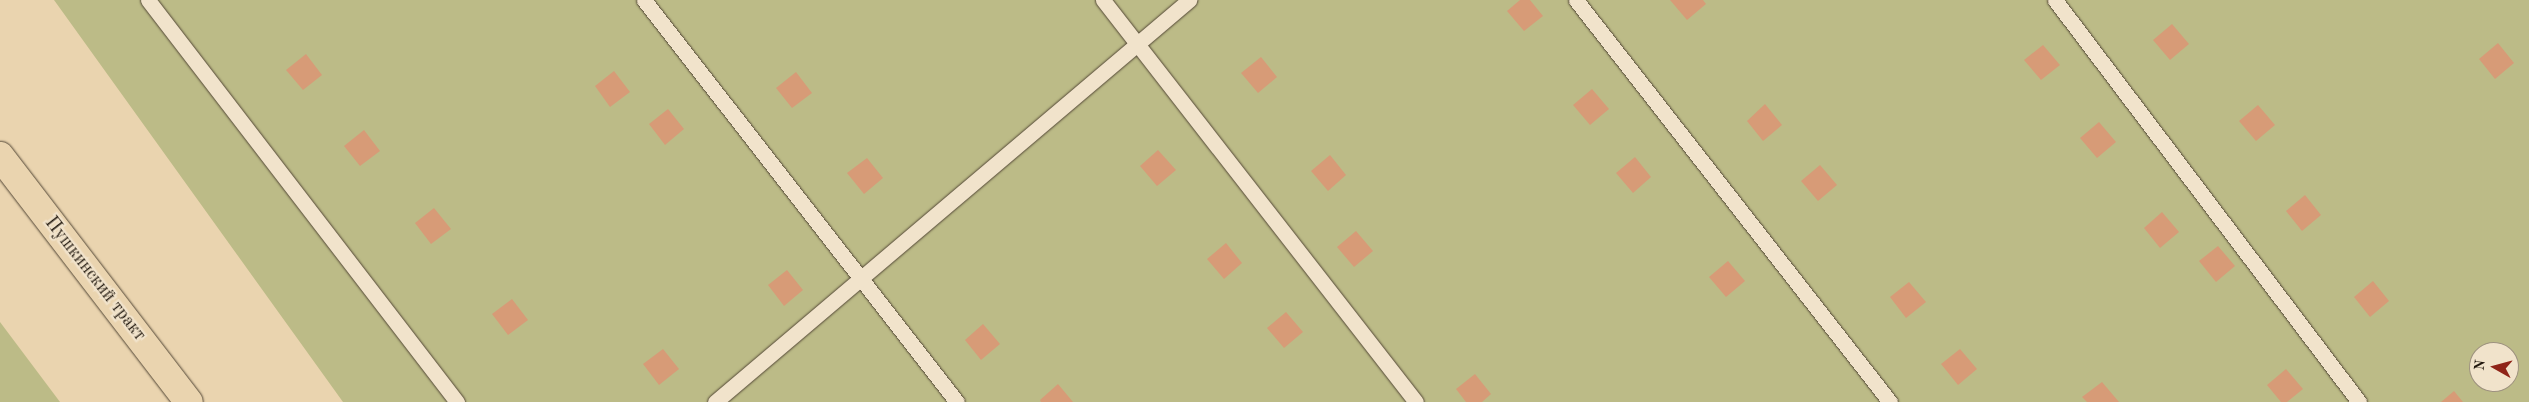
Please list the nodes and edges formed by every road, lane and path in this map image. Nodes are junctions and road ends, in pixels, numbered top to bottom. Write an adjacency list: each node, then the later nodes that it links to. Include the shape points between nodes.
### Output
1 (148, 0): 11 (lane)
2 (644, 0): 9 (lane)
3 (1103, 0): 7 (lane)
4 (1189, 0): 7 (lane)
5 (1576, 0): 15 (lane)
6 (2055, 0): 16 (lane)
7 (1137, 45): 9 (lane); 14 (lane)
8 (0, 156): 10 (main road, Пушкинский тракт)
9 (862, 278): 12 (lane); 13 (lane)
10 (189, 402)
11 (457, 402)
12 (716, 402)
13 (957, 402)
14 (1416, 402)
15 (1890, 402)
16 (2359, 402)

